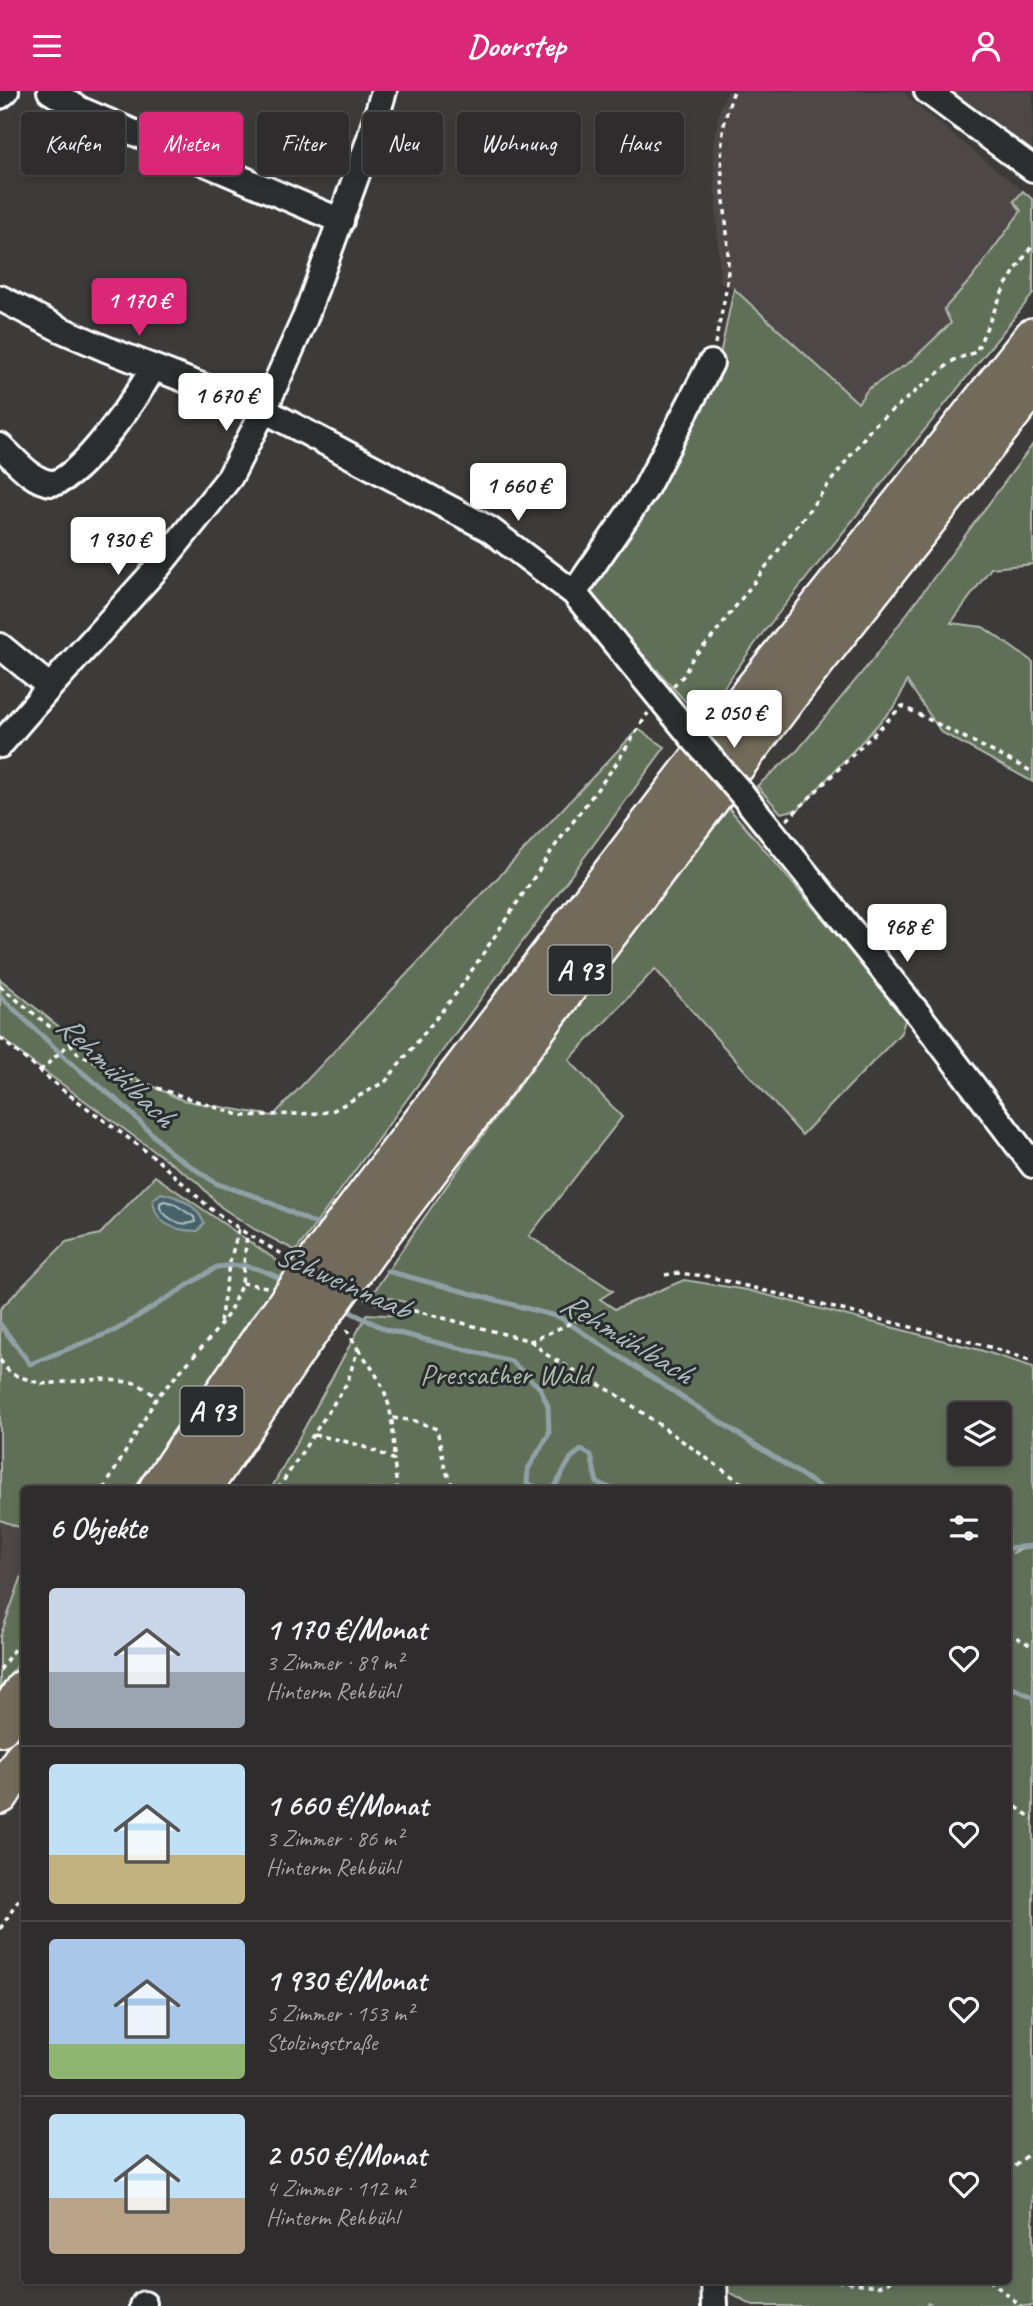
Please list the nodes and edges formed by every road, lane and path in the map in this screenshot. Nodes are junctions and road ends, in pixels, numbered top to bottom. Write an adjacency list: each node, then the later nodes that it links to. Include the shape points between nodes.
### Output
1 (6, 91): 6 (street)
2 (50, 91): 8 (street, via 81,110)
3 (384, 91): 8 (street)
4 (734, 91): 12 (path, via 721,132 728,262 726,298)
5 (927, 91): 7 (street)
6 (0, 96)
7 (1033, 169)
8 (341, 221): 15 (street)
9 (1033, 244): 20 (path, via 1006,286 976,352 954,361 873,426 710,640 692,657 684,675)
10 (0, 298): 13 (street)
11 (1033, 337): 32 (highway, A 93, via 711,743)
12 (711, 363): 17 (street, via 645,490)
13 (153, 368): 15 (street); 16 (street, via 104,439 68,478 55,484 37,480)
14 (1033, 386): 32 (highway, A 93)
15 (264, 410): 17 (street, via 489,529); 19 (street, via 230,477 159,566)
16 (0, 446)
17 (574, 593): 20 (street)
18 (0, 646): 19 (street)
19 (50, 687): 21 (street)
20 (660, 698): 23 (street, bridge); 26 (path, via 458,991 386,1081 322,1114 242,1116 136,1081 79,1054)
21 (0, 745)
22 (1033, 772): 23 (path, via 902,706 797,813)
23 (772, 832): 29 (street)
24 (0, 986): 26 (path)
25 (0, 1038): 27 (path)
26 (70, 1043): 27 (path)
27 (40, 1071): 28 (path)
28 (90, 1110)
29 (1033, 1165)
30 (239, 1228): 35 (path)
31 (247, 1234): 35 (path, via 244,1271)
32 (357, 1237): 45 (highway, A 93, bridge, via 265,1333); 46 (highway, A 93, bridge, via 298,1348)
33 (665, 1275): 39 (path, via 706,1276)
34 (580, 1318): 50 (path, via 531,1341 616,1394)
35 (220, 1325): 40 (path)
36 (344, 1325): 37 (path)
37 (358, 1349): 41 (path, via 375,1371); 42 (path, via 347,1383)
38 (0, 1360): 40 (path, via 12,1374 42,1384 101,1379 137,1383)
39 (1033, 1361)
40 (158, 1397): 44 (path)
41 (393, 1418): 43 (path); 49 (path, via 437,1429)
42 (314, 1436): 43 (path, via 375,1450); 47 (path)
43 (394, 1461): 48 (path)
44 (106, 1486)
45 (160, 1486)
46 (204, 1486)
47 (280, 1486)
48 (397, 1486)
49 (453, 1486)
50 (746, 1486)
51 (1011, 1634): 53 (path)
52 (21, 1638): 54 (path)
53 (1033, 1647)
54 (0, 1670)
55 (21, 1694): 56 (highway)
56 (0, 1727)
57 (21, 1762): 58 (highway)
58 (0, 1795)
59 (1011, 1803): 60 (path)
60 (1033, 1819)
61 (21, 1897): 62 (path)
62 (0, 1929)
63 (1033, 2150): 64 (path)
64 (1011, 2170)
65 (714, 2284): 69 (street)
66 (861, 2284): 67 (path)
67 (883, 2284)
68 (994, 2284): 70 (path)
69 (715, 2306)
70 (1021, 2306)

